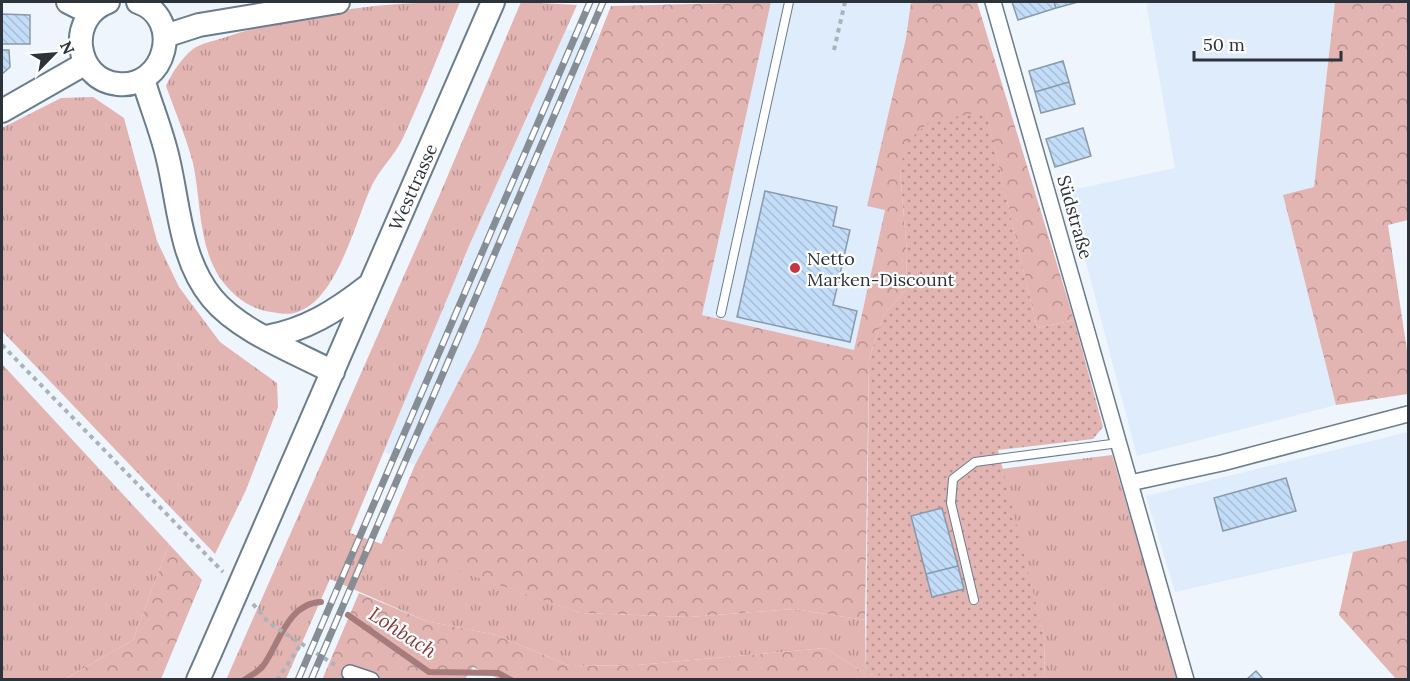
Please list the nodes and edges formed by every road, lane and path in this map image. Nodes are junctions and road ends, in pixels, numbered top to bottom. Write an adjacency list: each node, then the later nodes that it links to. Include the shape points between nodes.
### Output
1 (68, 2): 8 (main road)
2 (138, 2): 9 (main road, via 153,11)
3 (338, 2): 9 (main road, via 198,25)
4 (493, 2): 14 (main road, Westtrasse)
5 (789, 2): 15 (lane)
6 (845, 2): 10 (path)
7 (993, 2): 20 (street, Südstraße)
8 (99, 7): 11 (main road, via 80,38)
9 (165, 36): 12 (main road, via 161,61)
10 (834, 50)
11 (86, 63): 12 (main road, via 100,77 118,84); 13 (main road)
12 (143, 79): 16 (main road, via 167,156 195,271 228,314)
13 (2, 111)
14 (369, 285): 16 (main road, via 318,321 299,330); 18 (main road, Westtrasse)
15 (720, 313)
16 (266, 337): 18 (main road)
17 (2, 345): 22 (path)
18 (333, 372): 27 (main road, Westtrasse, bridge)
19 (1408, 414): 21 (street)
20 (1119, 444): 21 (street, Südstraße); 24 (lane, via 975,462 953,479 951,503)
21 (1130, 483): 30 (street, Südstraße)
22 (224, 573)
23 (247, 597): 25 (path, via 269,623)
24 (974, 600)
25 (301, 644): 26 (path); 28 (path)
26 (350, 674): 29 (street)
27 (198, 680)
28 (277, 680)
29 (371, 680)
30 (1186, 680)

